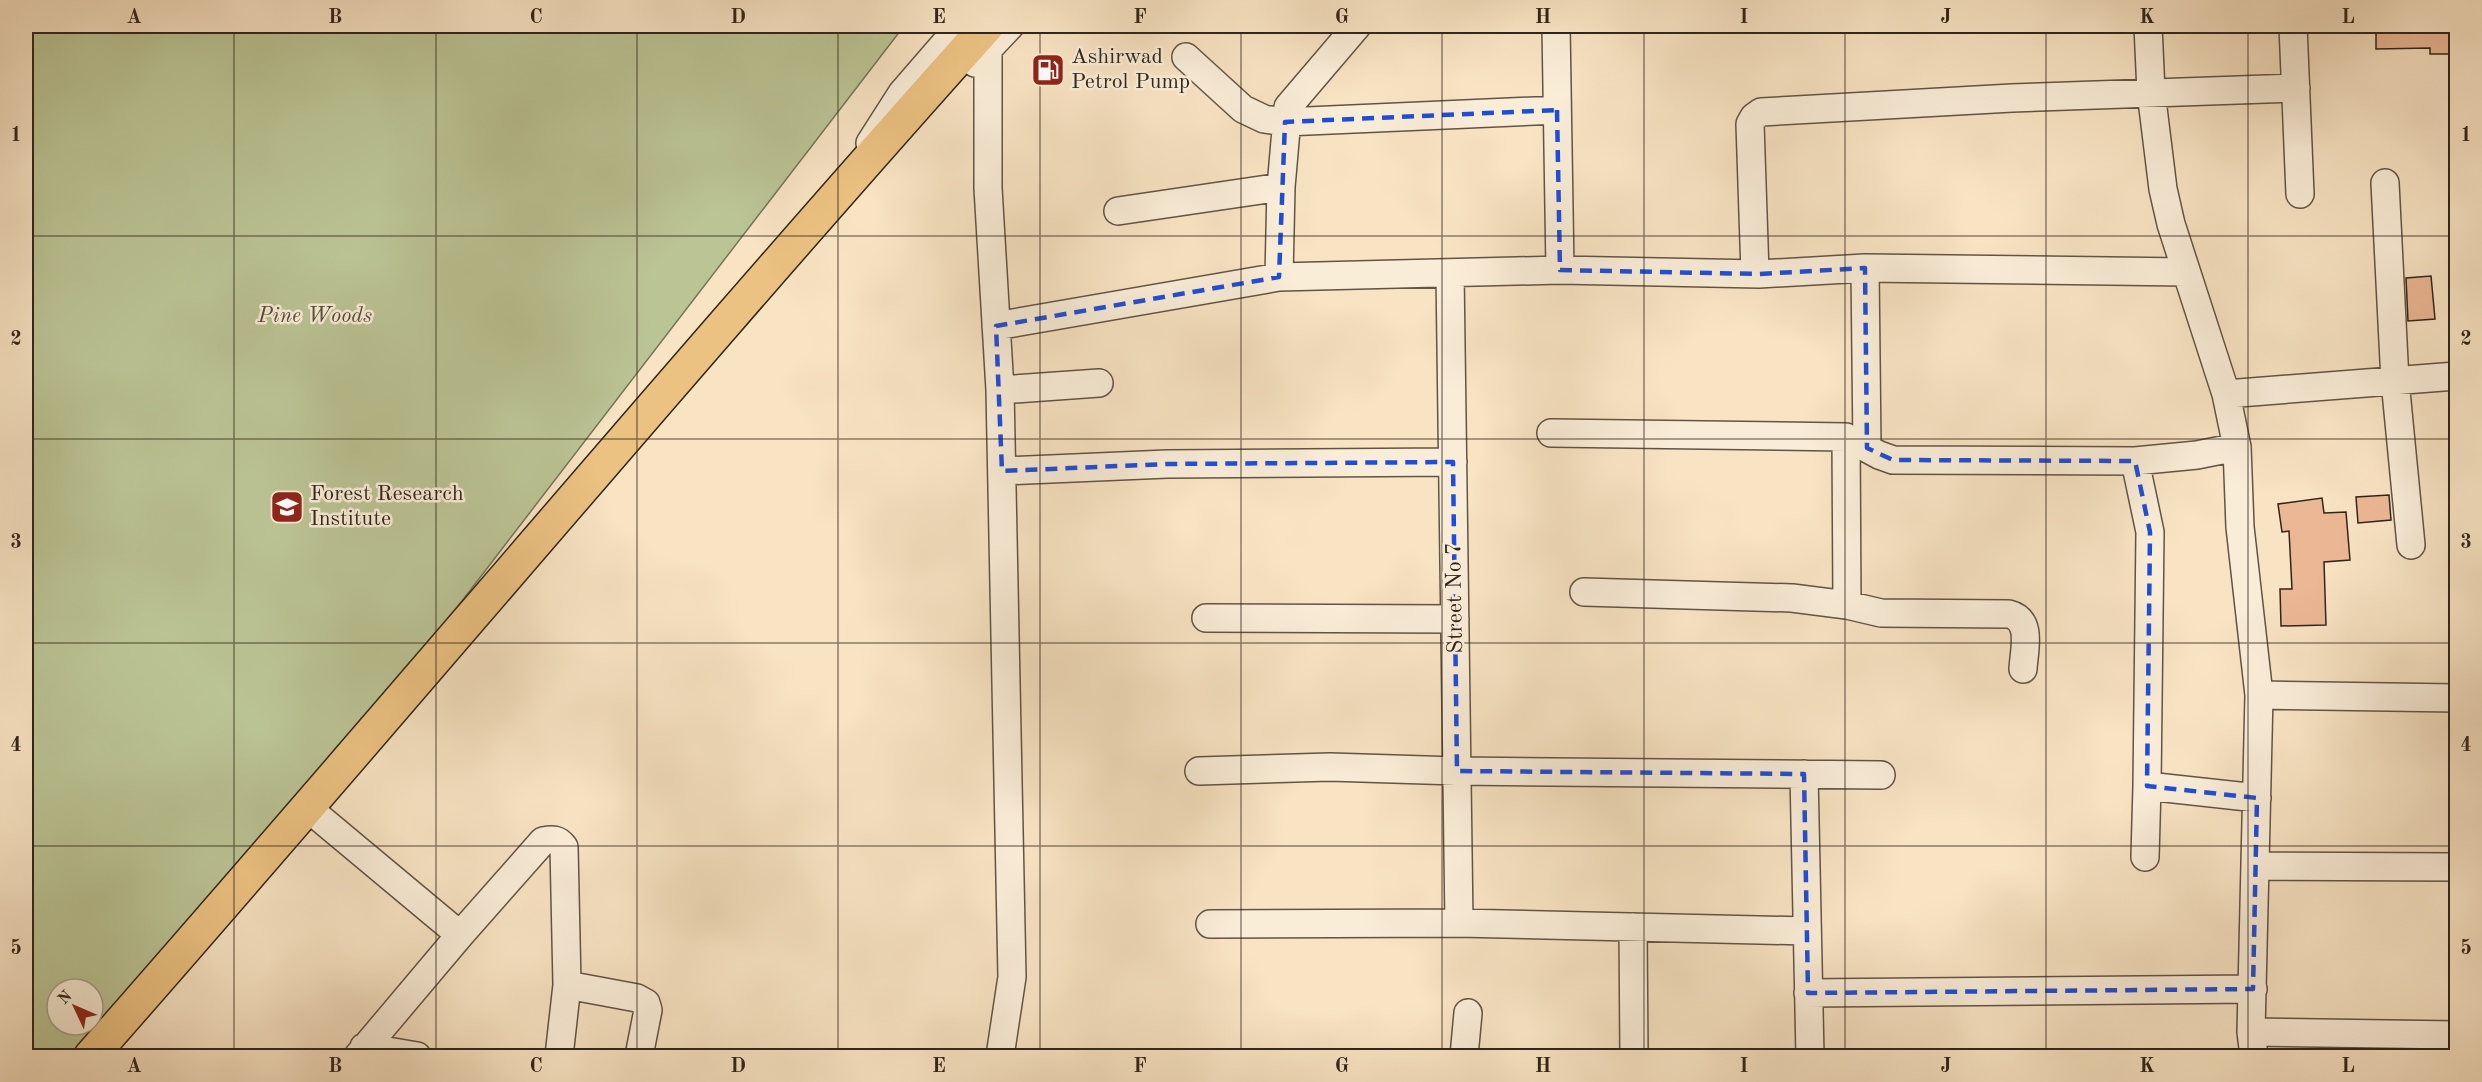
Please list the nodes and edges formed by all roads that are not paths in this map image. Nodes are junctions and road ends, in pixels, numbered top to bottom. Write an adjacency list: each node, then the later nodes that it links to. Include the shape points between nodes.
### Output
1 (960, 26): 13 (street, via 902,93 873,136)
2 (1010, 26): 7 (street)
3 (1357, 26): 12 (street, via 1288,107)
4 (1556, 26): 11 (street)
5 (2148, 26): 10 (street)
6 (2293, 26): 9 (street)
7 (987, 37): 13 (main road); 24 (street, via 988,188)
8 (1186, 57): 12 (street, via 1242,109 1264,119)
9 (2296, 88): 10 (street); 16 (street)
10 (2151, 92): 20 (street, via 2163,189); 22 (street, via 1761,112 1750,124)
11 (1557, 111): 12 (street); 19 (street)
12 (1285, 122): 15 (street)
13 (860, 166): 50 (main road)
14 (2385, 183): 26 (street)
15 (1281, 188): 17 (street); 23 (street)
16 (2300, 194)
17 (1118, 211)
18 (1865, 268): 20 (street); 22 (street); 31 (street)
19 (1560, 270): 21 (street); 22 (street)
20 (2186, 272): 29 (street)
21 (1450, 273): 23 (street); 34 (street, Street No 7)
22 (1755, 273)
23 (1279, 277): 24 (street)
24 (996, 326): 28 (street)
25 (2457, 376): 26 (street)
26 (2395, 381): 29 (street); 36 (street)
27 (1099, 383): 28 (street)
28 (1000, 390): 35 (street)
29 (2226, 394): 32 (street)
30 (1551, 433): 31 (street)
31 (1856, 442): 33 (street, via 1893,460); 38 (street)
32 (2237, 447): 33 (street); 42 (street, via 2240,527)
33 (2135, 461): 48 (street, via 2150,532)
34 (1453, 462): 35 (street, via 1167,464); 40 (street, Street No 7)
35 (1002, 471): 70 (street, via 1012,977)
36 (2411, 545)
37 (1584, 592): 38 (street, via 1792,598)
38 (1847, 605): 41 (street, via 1881,613 2017,616 2025,630)
39 (1206, 618): 40 (street)
40 (1455, 619): 45 (street, Street No 7)
41 (2023, 669)
42 (2259, 695): 43 (street); 49 (street)
43 (2457, 698)
44 (1198, 771): 45 (street, via 1330,767)
45 (1457, 771): 46 (street); 54 (street, Street No 7)
46 (1804, 774): 47 (street); 57 (street)
47 (1881, 775)
48 (2147, 786): 49 (street); 51 (street)
49 (2257, 798): 52 (street)
50 (309, 809): 58 (street); 66 (main road)
51 (2145, 857)
52 (2255, 866): 53 (street); 60 (street)
53 (2457, 867)
54 (1459, 923): 55 (street); 56 (street)
55 (1210, 924)
56 (1633, 927): 57 (street); 72 (street)
57 (1807, 931): 61 (street)
58 (460, 935): 59 (street, via 543,841 560,842 564,847); 65 (street)
59 (567, 984): 68 (street); 69 (street, via 646,1003)
60 (2253, 989): 61 (street); 64 (street)
61 (1808, 993): 73 (street)
62 (1468, 1013): 71 (street)
63 (2457, 1035): 64 (street)
64 (2253, 1044)
65 (361, 1052): 67 (street)
66 (91, 1056)
67 (417, 1056)
68 (559, 1056)
69 (639, 1056)
70 (1000, 1056)
71 (1464, 1056)
72 (1634, 1056)
73 (1810, 1056)

